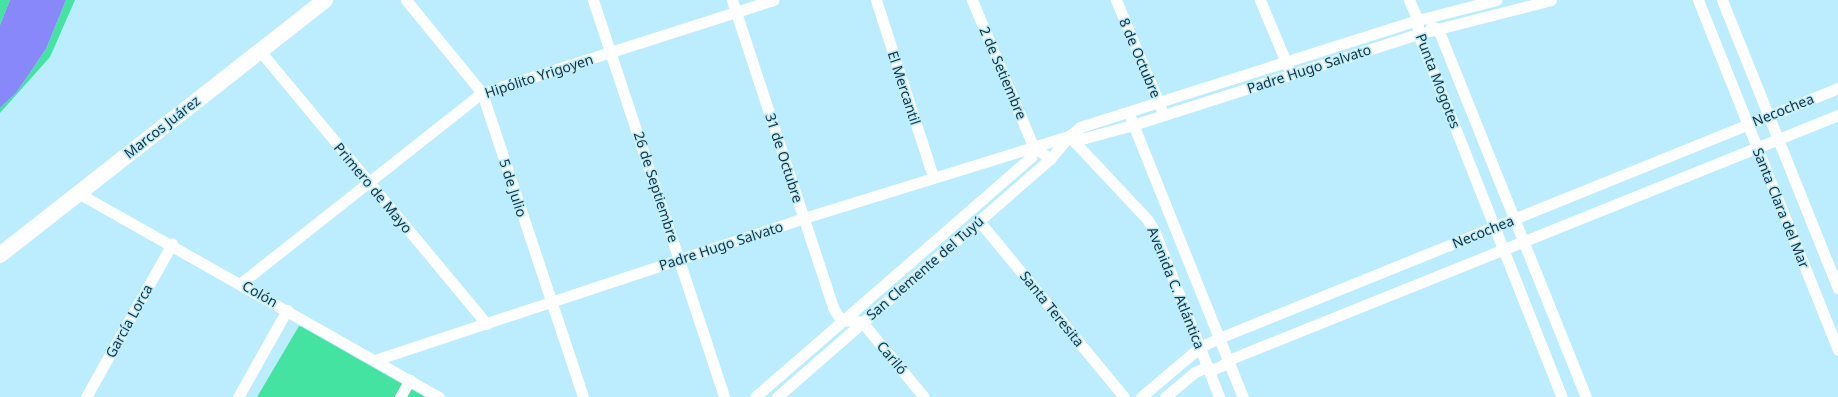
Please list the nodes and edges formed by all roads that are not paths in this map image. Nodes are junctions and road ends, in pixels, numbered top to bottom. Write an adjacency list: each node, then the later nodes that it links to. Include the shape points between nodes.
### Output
1 (325, 0): 19 (main road, Marcos Juárez)
2 (406, 0): 24 (street, 5 de Julio)
3 (594, 0): 20 (street, 26 de Septiembre)
4 (732, 0): 15 (street, 31 de Octubre)
5 (774, 0): 15 (street, Hipólito Yrigoyen)
6 (876, 0): 37 (street, El Mercantil)
7 (972, 0): 34 (street, 2 de Setiembre)
8 (1116, 0): 25 (street, 8 de Octubre)
9 (1260, 0): 21 (street)
10 (1409, 0): 16 (street)
11 (1496, 0): 16 (street, Padre Hugo Salvato)
12 (1551, 0): 17 (street, Padre Hugo Salvato)
13 (1698, 0): 30 (street, Santa Clara del Mar)
14 (1722, 0): 28 (street, Santa Clara del Mar)
15 (736, 12): 20 (street, Hipólito Yrigoyen); 40 (street, 31 de Octubre)
16 (1418, 20): 17 (street, Punta Mogotes); 18 (street, Punta Mogotes); 21 (street, Padre Hugo Salvato)
17 (1438, 29): 18 (street, Padre Hugo Salvato); 41 (street, Punta Mogotes)
18 (1418, 34): 22 (street, Padre Hugo Salvato); 43 (street, Punta Mogotes)
19 (260, 52): 38 (street, Primero de Mayo); 39 (main road, Marcos Juárez)
20 (611, 53): 24 (street, Hipólito Yrigoyen); 48 (street, 26 de Septiembre)
21 (1286, 62): 22 (street); 25 (street, Padre Hugo Salvato)
22 (1291, 75): 27 (street, Padre Hugo Salvato)
23 (1838, 88): 28 (street, Necochea)
24 (482, 93): 38 (street, Hipólito Yrigoyen); 51 (street, 5 de Julio)
25 (1159, 103): 26 (street, Padre Hugo Salvato); 27 (street, 8 de Octubre)
26 (1128, 113): 31 (street, Avenida C. Atlántica); 32 (street, Padre Hugo Salvato, via 1080,127)
27 (1164, 115): 31 (street, Padre Hugo Salvato)
28 (1769, 116): 30 (street, Necochea); 33 (street, Santa Clara del Mar)
29 (1838, 116): 33 (street, Necochea)
30 (1748, 124): 35 (street, Santa Clara del Mar); 41 (street, Necochea)
31 (1133, 125): 32 (street, Padre Hugo Salvato, via 1085,138); 56 (street, Avenida C. Atlántica)
32 (1069, 136): 34 (street, Padre Hugo Salvato); 36 (street, San Clemente del Tuyú); 57 (street, Avenida C. Atlántica, via 1147,219 1160,244)
33 (1779, 139): 35 (street, Necochea); 50 (street, Santa Clara del Mar)
34 (1033, 146): 36 (street); 37 (street, Padre Hugo Salvato); 53 (street, San Clemente del Tuyú, via 1031,157)
35 (1757, 148): 44 (street, Necochea); 58 (street, Santa Clara del Mar)
36 (1050, 159): 42 (street, San Clemente del Tuyú)
37 (933, 177): 40 (street, Padre Hugo Salvato)
38 (368, 182): 49 (street, Hipólito Yrigoyen); 55 (street, Primero de Mayo)
39 (78, 193): 45 (street, Colón); 47 (main road, Marcos Juárez)
40 (804, 218): 48 (street, Padre Hugo Salvato); 53 (street, 31 de Octubre)
41 (1515, 219): 43 (street, Necochea); 44 (street, Punta Mogotes)
42 (979, 221): 54 (street, San Clemente del Tuyú); 72 (street, Santa Teresita)
43 (1496, 227): 46 (street, Punta Mogotes); 56 (street, Necochea)
44 (1524, 242): 46 (street, Necochea); 78 (street, Punta Mogotes)
45 (172, 244): 49 (street, Colón); 63 (street, García Lorca)
46 (1504, 250): 60 (street, Necochea); 77 (street, Punta Mogotes)
47 (0, 256)
48 (680, 259): 51 (street, Padre Hugo Salvato); 68 (street, 26 de Septiembre)
49 (242, 283): 52 (street, Colón)
50 (1838, 289)
51 (552, 302): 55 (street, Padre Hugo Salvato); 67 (street, 5 de Julio)
52 (287, 310): 59 (street, Colón); 64 (street)
53 (839, 317): 54 (street); 69 (street, San Clemente del Tuyú)
54 (862, 322): 70 (street, San Clemente del Tuyú); 71 (street, Cariló)
55 (487, 324): 59 (street, Padre Hugo Salvato)
56 (1219, 338): 57 (street, Necochea); 60 (street, Avenida C. Atlántica)
57 (1200, 347): 61 (street, Avenida C. Atlántica); 73 (street, Necochea)
58 (1838, 350)
59 (375, 360): 62 (street, Colón)
60 (1228, 360): 61 (street, Necochea, via 1214,369); 76 (street, Avenida C. Atlántica)
61 (1207, 367): 74 (street, Necochea, via 1195,372); 75 (street, Avenida C. Atlántica)
62 (410, 380): 65 (street); 66 (street, Colón)
63 (86, 397)
64 (238, 397)
65 (400, 397)
66 (439, 397)
67 (583, 397)
68 (724, 397)
69 (755, 397)
70 (776, 397)
71 (924, 397)
72 (1124, 397)
73 (1141, 397)
74 (1165, 397)
75 (1219, 397)
76 (1242, 397)
77 (1562, 397)
78 (1586, 397)

